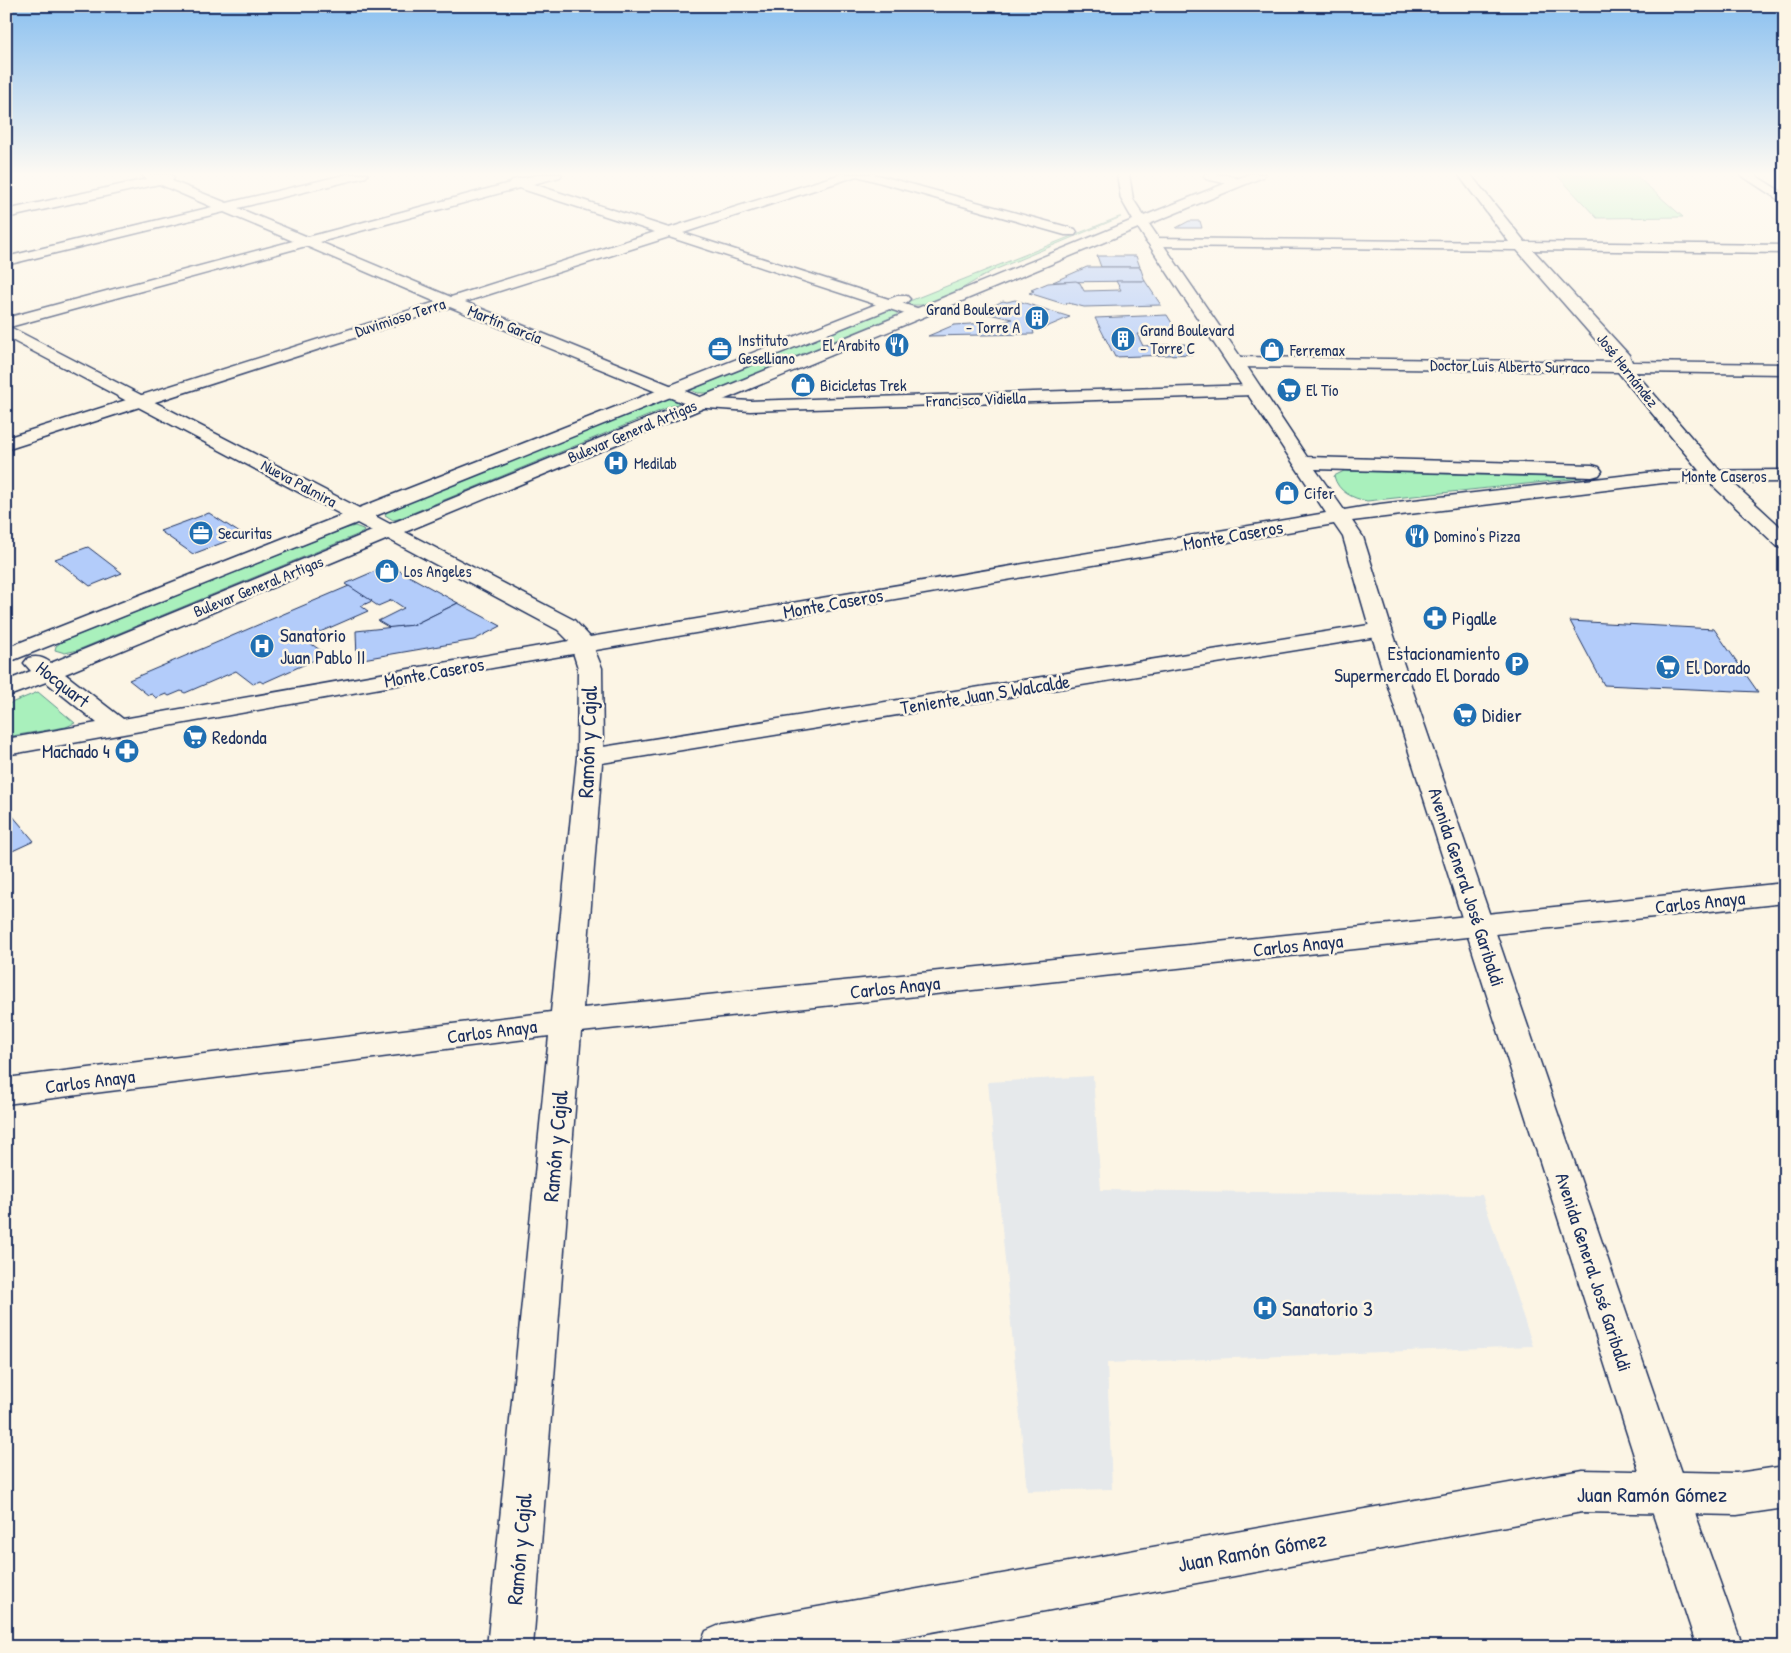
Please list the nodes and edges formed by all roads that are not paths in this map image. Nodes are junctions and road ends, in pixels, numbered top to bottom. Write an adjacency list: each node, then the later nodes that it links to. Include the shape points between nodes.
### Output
1 (46, 251): 10 (street)
2 (270, 251): 16 (street)
3 (326, 251): 13 (street, Martín García)
4 (606, 251): 13 (street, Duvimioso Terra)
5 (726, 251): 14 (street)
6 (1048, 251): 11 (street, via 1004,269)
7 (1066, 251): 11 (street, Bulevar General Artigas)
8 (1160, 251): 18 (street, Avenida General José Garibaldi)
9 (1526, 251): 19 (street, José Hernández, via 1623,359)
10 (6, 261)
11 (991, 282): 15 (street, Bulevar General Artigas)
12 (916, 293): 14 (street, Bulevar General Artigas)
13 (448, 301): 21 (street, Martín García); 23 (street, Duvimioso Terra)
14 (889, 304): 15 (street); 21 (street, Bulevar General Artigas)
15 (917, 313): 24 (street, Bulevar General Artigas)
16 (6, 323)
17 (6, 330): 23 (street, Nueva Palmira)
18 (1236, 362): 19 (street, Doctor Luis Alberto Surraco); 22 (street, Avenida General José Garibaldi)
19 (1626, 367): 20 (street, Doctor Luis Alberto Surraco); 27 (street, José Hernández)
20 (1785, 369)
21 (670, 390): 24 (street, Martín García); 30 (street, Bulevar General Artigas)
22 (1253, 390): 24 (street, Francisco Vidiella, via 750,406); 26 (street, Avenida General José Garibaldi)
23 (141, 399): 25 (street, Duvimioso Terra); 30 (street, Nueva Palmira)
24 (699, 403): 32 (street, Bulevar General Artigas)
25 (6, 444)
26 (1301, 464): 29 (street, Monte Caseros, via 1606,472); 31 (street, Avenida General José Garibaldi)
27 (1714, 476): 28 (street, Monte Caseros); 29 (street, Monte Caseros); 33 (street, José Hernández)
28 (1785, 476)
29 (1663, 477): 31 (street, Monte Caseros)
30 (359, 515): 32 (street, Nueva Palmira); 36 (street, Bulevar General Artigas)
31 (1338, 517): 34 (street, Avenida General José Garibaldi, via 1353,537); 35 (street, Monte Caseros)
32 (390, 532): 35 (street, Nueva Palmira, via 566,625); 37 (street, Bulevar General Artigas)
33 (1785, 543)
34 (1381, 630): 41 (street, Teniente Juan S Walcalde); 43 (street, Avenida General José Garibaldi)
35 (583, 646): 39 (street, Monte Caseros); 41 (street, Ramón y Cajal, via 590,668)
36 (11, 649): 37 (street, Hocquart)
37 (48, 673): 38 (street, Bulevar General Artigas); 39 (street, Hocquart)
38 (6, 690)
39 (119, 728): 40 (street, Monte Caseros)
40 (6, 747)
41 (590, 757): 44 (street, Ramón y Cajal)
42 (1785, 894): 43 (street, Carlos Anaya)
43 (1480, 925): 44 (street, Carlos Anaya); 47 (street, Avenida General José Garibaldi)
44 (566, 1022): 45 (street, Carlos Anaya); 48 (street, Ramón y Cajal)
45 (6, 1091)
46 (1785, 1487): 47 (street, Juan Ramón Gómez, via 1737,1494)
47 (1667, 1493): 49 (street, Juan Ramón Gómez, via 1582,1491); 50 (street, Avenida General José Garibaldi)
48 (510, 1647)
49 (722, 1647)
50 (1720, 1647)

